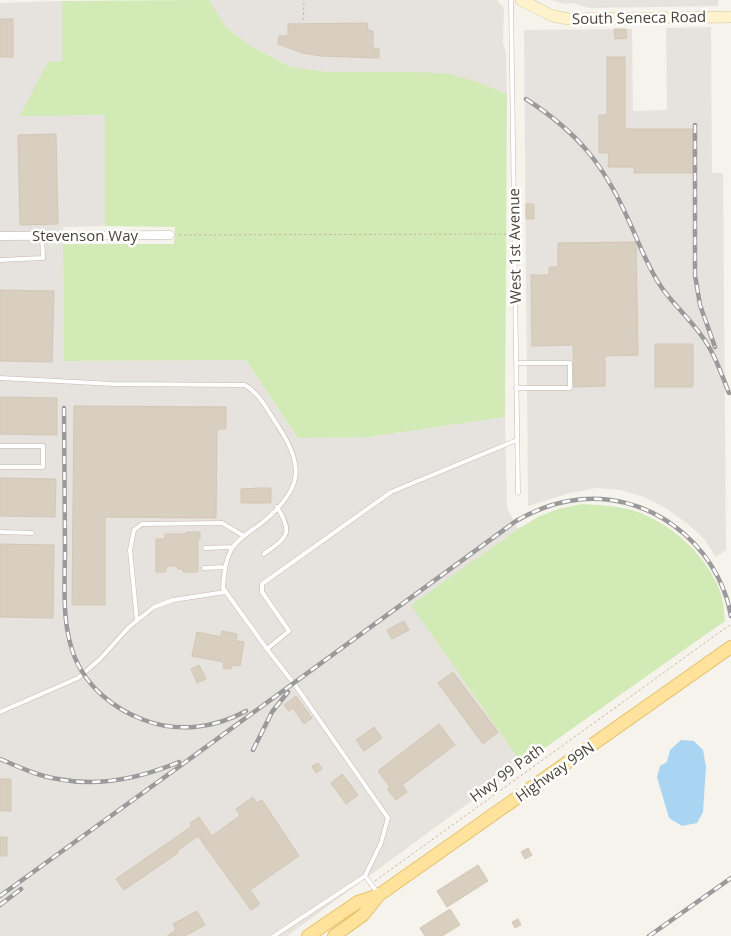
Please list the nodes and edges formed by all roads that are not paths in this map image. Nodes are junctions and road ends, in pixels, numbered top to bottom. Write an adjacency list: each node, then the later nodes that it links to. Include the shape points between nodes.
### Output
1 (511, 0): 8 (lane, West 1st Avenue)
2 (521, 0): 3 (main road, South Seneca Road, via 568,20)
3 (731, 17)
4 (170, 235): 6 (street, Stevenson Way)
5 (0, 236): 6 (street, Stevenson Way)
6 (42, 236): 7 (lane, via 43,258)
7 (0, 260)
8 (516, 363): 10 (lane, West 1st Avenue); 10 (lane, via 570,363 570,388)
9 (0, 378): 15 (lane, via 114,384 244,385 254,391 294,453 294,485)
10 (516, 388): 11 (lane, West 1st Avenue)
11 (517, 440): 14 (lane, West 1st Avenue); 27 (lane, via 391,492 262,584 262,592 288,631)
12 (0, 446): 13 (lane, via 43,446 43,467)
13 (0, 467)
14 (518, 492)
15 (278, 507): 18 (lane); 21 (lane, via 287,529 284,539)
16 (0, 532): 17 (lane)
17 (32, 533)
18 (244, 536): 19 (lane); 25 (lane, via 222,523 142,524 134,530 130,550)
19 (233, 547): 20 (lane); 23 (lane)
20 (205, 548)
21 (264, 554)
22 (204, 568): 23 (lane)
23 (226, 568): 24 (lane)
24 (225, 592): 25 (lane, via 173,600 154,607); 27 (lane)
25 (137, 621): 28 (lane, via 78,678)
26 (731, 648): 30 (main road, Highway 99N)
27 (267, 649): 29 (lane, via 294,682 388,818 381,843)
28 (0, 712)
29 (365, 876): 30 (lane); 31 (lane)
30 (379, 896): 32 (main road, via 358,902); 33 (main road, via 363,915)
31 (274, 936)
32 (308, 936)
33 (334, 936)

